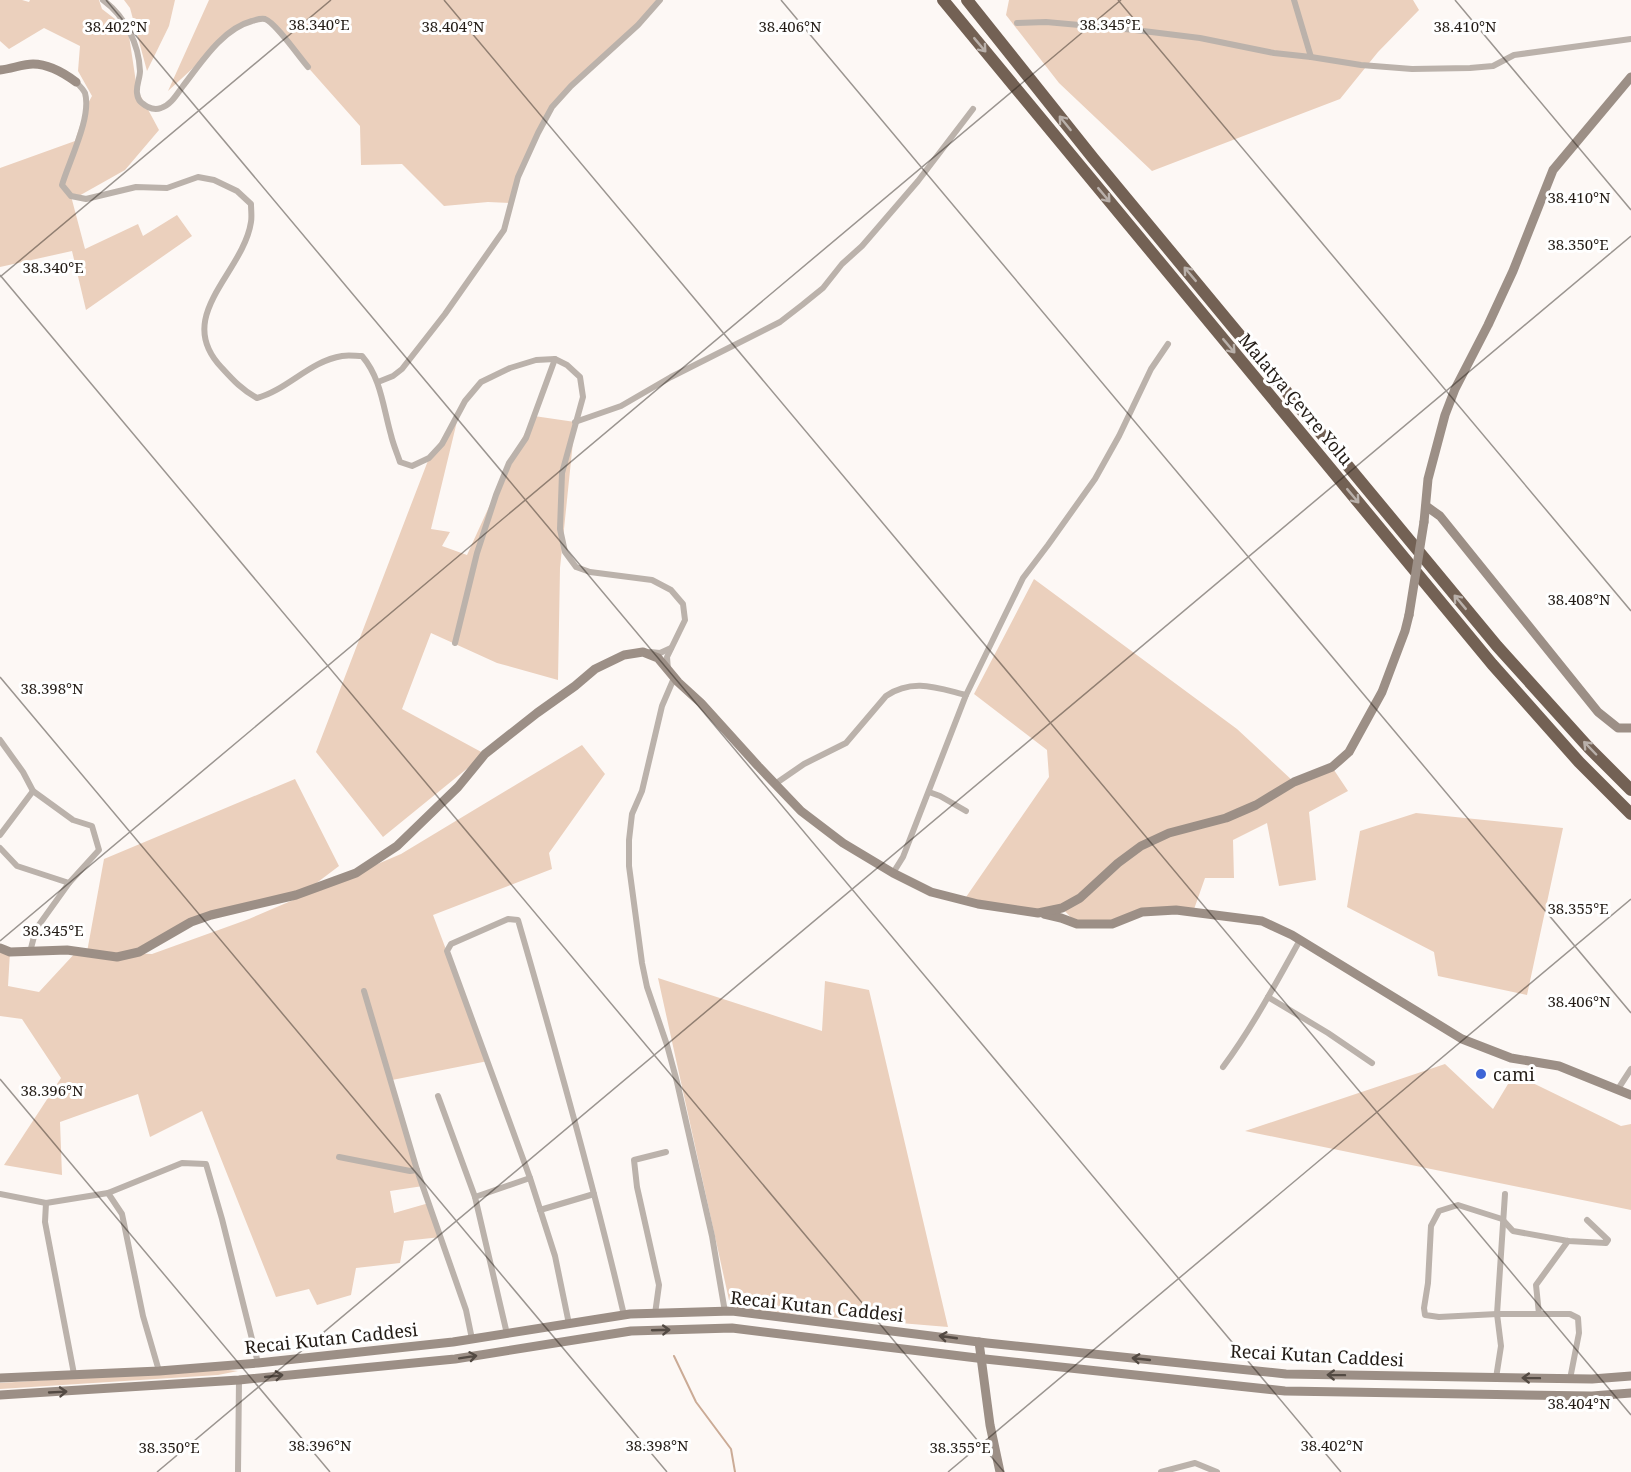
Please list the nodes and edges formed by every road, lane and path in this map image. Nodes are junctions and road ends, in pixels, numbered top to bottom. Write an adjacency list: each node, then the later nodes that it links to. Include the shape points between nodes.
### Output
1 (103, 0): 9 (street, via 113,7 128,29 139,63 137,96 150,108 162,108 173,99 227,34 258,19 266,19 277,29)
2 (660, 0): 16 (street, via 552,107 518,177 504,230 402,369)
3 (943, 0): 31 (highway, Malatya Çevre Yolu, one-way to 31, via 1492,664)
4 (967, 0): 27 (highway, Malatya Çevre Yolu, one-way to 4, via 1460,602)
5 (1294, 0): 8 (street)
6 (1017, 23): 8 (street, via 1135,30)
7 (1631, 39): 8 (street, via 1544,49 1514,55 1493,66 1470,68 1412,69)
8 (1311, 57)
9 (308, 67)
10 (0, 70): 12 (street, via 32,64 62,72)
11 (1631, 77): 18 (street, via 1553,170 1513,271 1445,415 1428,480)
12 (76, 82): 16 (street, via 84,92 86,107 62,185 71,196 86,199 136,187 167,188 198,177 237,191 250,204 252,222 205,316 203,335 210,356 243,390 256,398 269,395 320,364 342,356 362,356)
13 (973, 109): 17 (street, via 862,246 802,305 780,322 621,406)
14 (1168, 344): 23 (street, via 1151,369 1095,479 1023,578)
15 (555, 359): 16 (street, via 510,368 482,382 465,401 442,444 429,458 412,466 400,462); 17 (street, via 580,377 583,397); 19 (street, via 526,438 509,462 496,495)
16 (378, 382)
17 (575, 422): 20 (street, via 562,473 560,529 565,552 576,567 590,573 652,580 671,590 683,604 685,620)
18 (1426, 506): 24 (street, via 1440,516 1598,712 1618,728); 36 (street, bridge, via 1405,632 1382,692 1349,752 1332,767 1294,782 1256,805 1140,846 1080,898 1062,908)
19 (455, 643)
20 (671, 648): 21 (street, via 660,653); 22 (street, via 667,657)
21 (643, 652): 22 (street, via 658,658); 39 (street, via 624,655 595,669 537,713 485,754 458,787 397,846 356,873 296,895 191,922 139,952 117,957 67,950)
22 (671, 674): 26 (street); 62 (street, via 642,791 632,814 629,866 647,987 677,1082)
23 (966, 695): 26 (street, via 928,686 894,690 846,743); 29 (street)
24 (1631, 728)
25 (0, 740): 28 (street)
26 (775, 784): 34 (street, via 801,811 843,843)
27 (1631, 790)
28 (33, 791): 32 (street); 35 (street, via 73,820 92,826 99,850)
29 (929, 792): 30 (street); 34 (street)
30 (966, 812)
31 (1631, 814)
32 (0, 835)
33 (0, 848): 35 (street, via 17,866)
34 (893, 873): 36 (street, via 931,892)
35 (69, 883): 39 (street, via 36,929)
36 (1038, 913): 37 (street, via 1077,924 1112,924 1142,912 1176,910 1262,921)
37 (1300, 940): 41 (street); 45 (street, via 1462,1039 1511,1058 1559,1066)
38 (0, 948): 39 (street)
39 (30, 952)
40 (364, 991): 50 (street)
41 (1268, 997): 42 (street); 43 (street)
42 (1372, 1063)
43 (1223, 1067)
44 (1631, 1069): 45 (street)
45 (1618, 1089): 46 (street)
46 (1631, 1095)
47 (438, 1096): 56 (street)
48 (666, 1152): 63 (street, via 634,1160 660,1285)
49 (339, 1157): 50 (street)
50 (417, 1170): 69 (street, via 466,1310)
51 (530, 1178): 54 (street, via 447,951 451,944 508,919 518,920); 56 (street); 58 (street)
52 (108, 1193): 57 (street); 72 (street, via 182,1163 206,1164); 73 (street, via 122,1214)
53 (0, 1194): 57 (street)
54 (594, 1194): 58 (street); 66 (street)
55 (1505, 1194): 59 (street)
56 (475, 1197): 68 (street)
57 (46, 1203): 74 (street, via 45,1222)
58 (540, 1210): 67 (street, via 555,1256)
59 (1502, 1219): 61 (street, via 1513,1231); 64 (street); 64 (street, via 1458,1205 1439,1211 1431,1226 1424,1308 1425,1315 1438,1317)
60 (1587, 1220): 61 (street, via 1608,1239 1606,1243)
61 (1568, 1241): 65 (street, via 1536,1285)
62 (725, 1311): 63 (street, Recai Kutan Caddesi); 70 (street, Recai Kutan Caddesi, one-way to 62)
63 (655, 1314): 66 (street, Recai Kutan Caddesi)
64 (1497, 1314): 65 (street); 77 (street, via 1502,1346)
65 (1539, 1314): 78 (street, via 1570,1314 1578,1318)
66 (624, 1315): 67 (street, Recai Kutan Caddesi)
67 (569, 1324): 68 (street, Recai Kutan Caddesi)
68 (507, 1334): 69 (street, Recai Kutan Caddesi)
69 (472, 1339): 72 (street, Recai Kutan Caddesi)
70 (979, 1342): 71 (street); 77 (street, Recai Kutan Caddesi, one-way to 70, via 1286,1374)
71 (981, 1359): 79 (street, Recai Kutan Caddesi, one-way to 71, via 455,1359 631,1331 732,1328); 80 (street, Recai Kutan Caddesi, via 1285,1391 1592,1396); 83 (street)
72 (258, 1363): 73 (street, Recai Kutan Caddesi)
73 (159, 1371): 74 (street, Recai Kutan Caddesi)
74 (75, 1374): 76 (street, Recai Kutan Caddesi)
75 (1631, 1376): 78 (street, Recai Kutan Caddesi)
76 (0, 1378)
77 (1496, 1378): 78 (street, Recai Kutan Caddesi, one-way to 77)
78 (1570, 1379)
79 (239, 1380): 81 (street, Recai Kutan Caddesi, one-way to 79); 82 (street)
80 (1631, 1393)
81 (0, 1395)
82 (238, 1472)
83 (1000, 1472)
84 (1161, 1472): 85 (street, via 1195,1463)
85 (1216, 1472)

